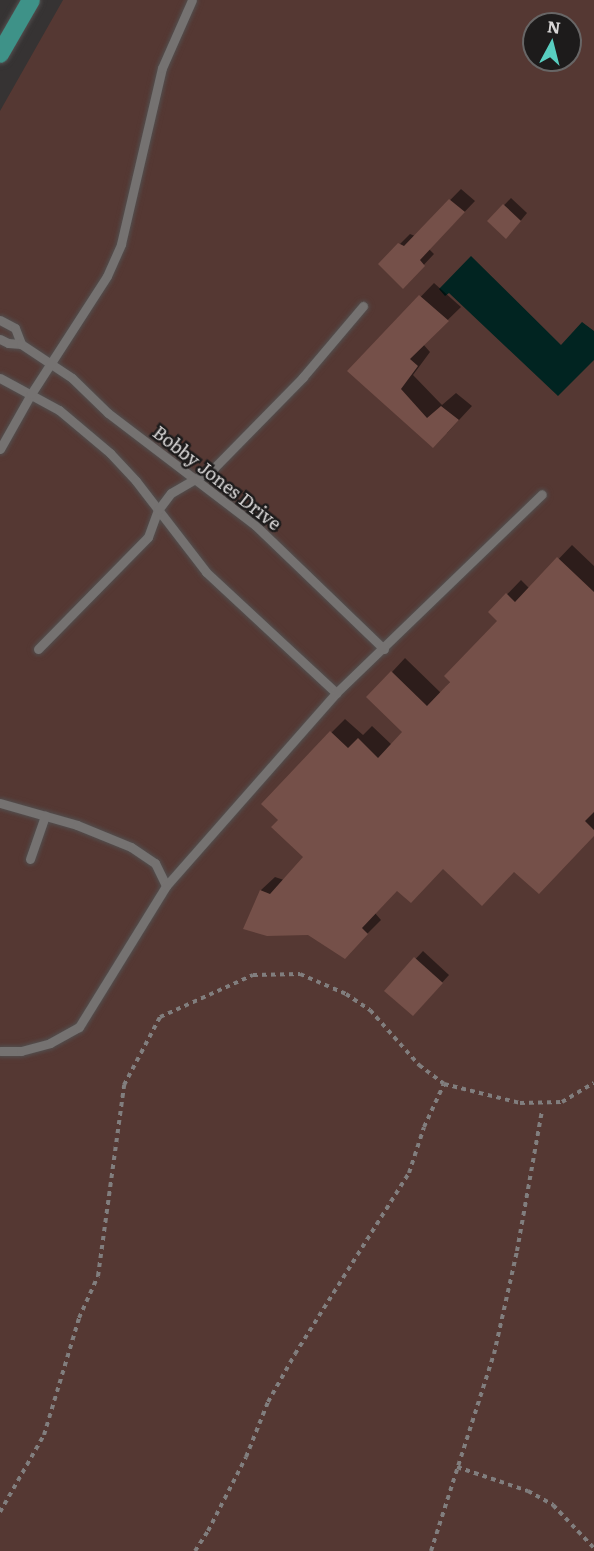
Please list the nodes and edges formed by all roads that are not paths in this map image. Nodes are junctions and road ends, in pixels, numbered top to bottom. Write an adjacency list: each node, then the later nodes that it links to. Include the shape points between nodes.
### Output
1 (31, 0): 3 (highway)
2 (192, 0): 8 (lane, via 162,68 121,244 107,276)
3 (0, 54)
4 (363, 306): 12 (lane, via 303,377 214,468)
5 (0, 320): 7 (lane, Bobby Jones Drive, via 15,328)
6 (0, 339): 7 (lane, Bobby Jones Drive)
7 (21, 344): 8 (lane, Bobby Jones Drive)
8 (51, 362): 10 (lane); 12 (lane, Bobby Jones Drive, via 108,413)
9 (1, 377): 10 (lane)
10 (31, 394): 11 (lane); 14 (lane, via 83,428 110,453)
11 (0, 449)
12 (194, 480): 14 (lane, via 171,494); 16 (lane, Bobby Jones Drive, via 255,525)
13 (542, 494): 16 (lane)
14 (158, 510): 15 (lane, via 148,537); 17 (lane, via 206,572)
15 (38, 649)
16 (384, 649): 17 (lane)
17 (336, 693): 21 (lane)
18 (0, 803): 19 (lane)
19 (45, 816): 20 (lane); 21 (lane, via 131,848 155,863)
20 (30, 859)
21 (166, 886): 22 (lane, via 79,1027 50,1043)
22 (0, 1052)

